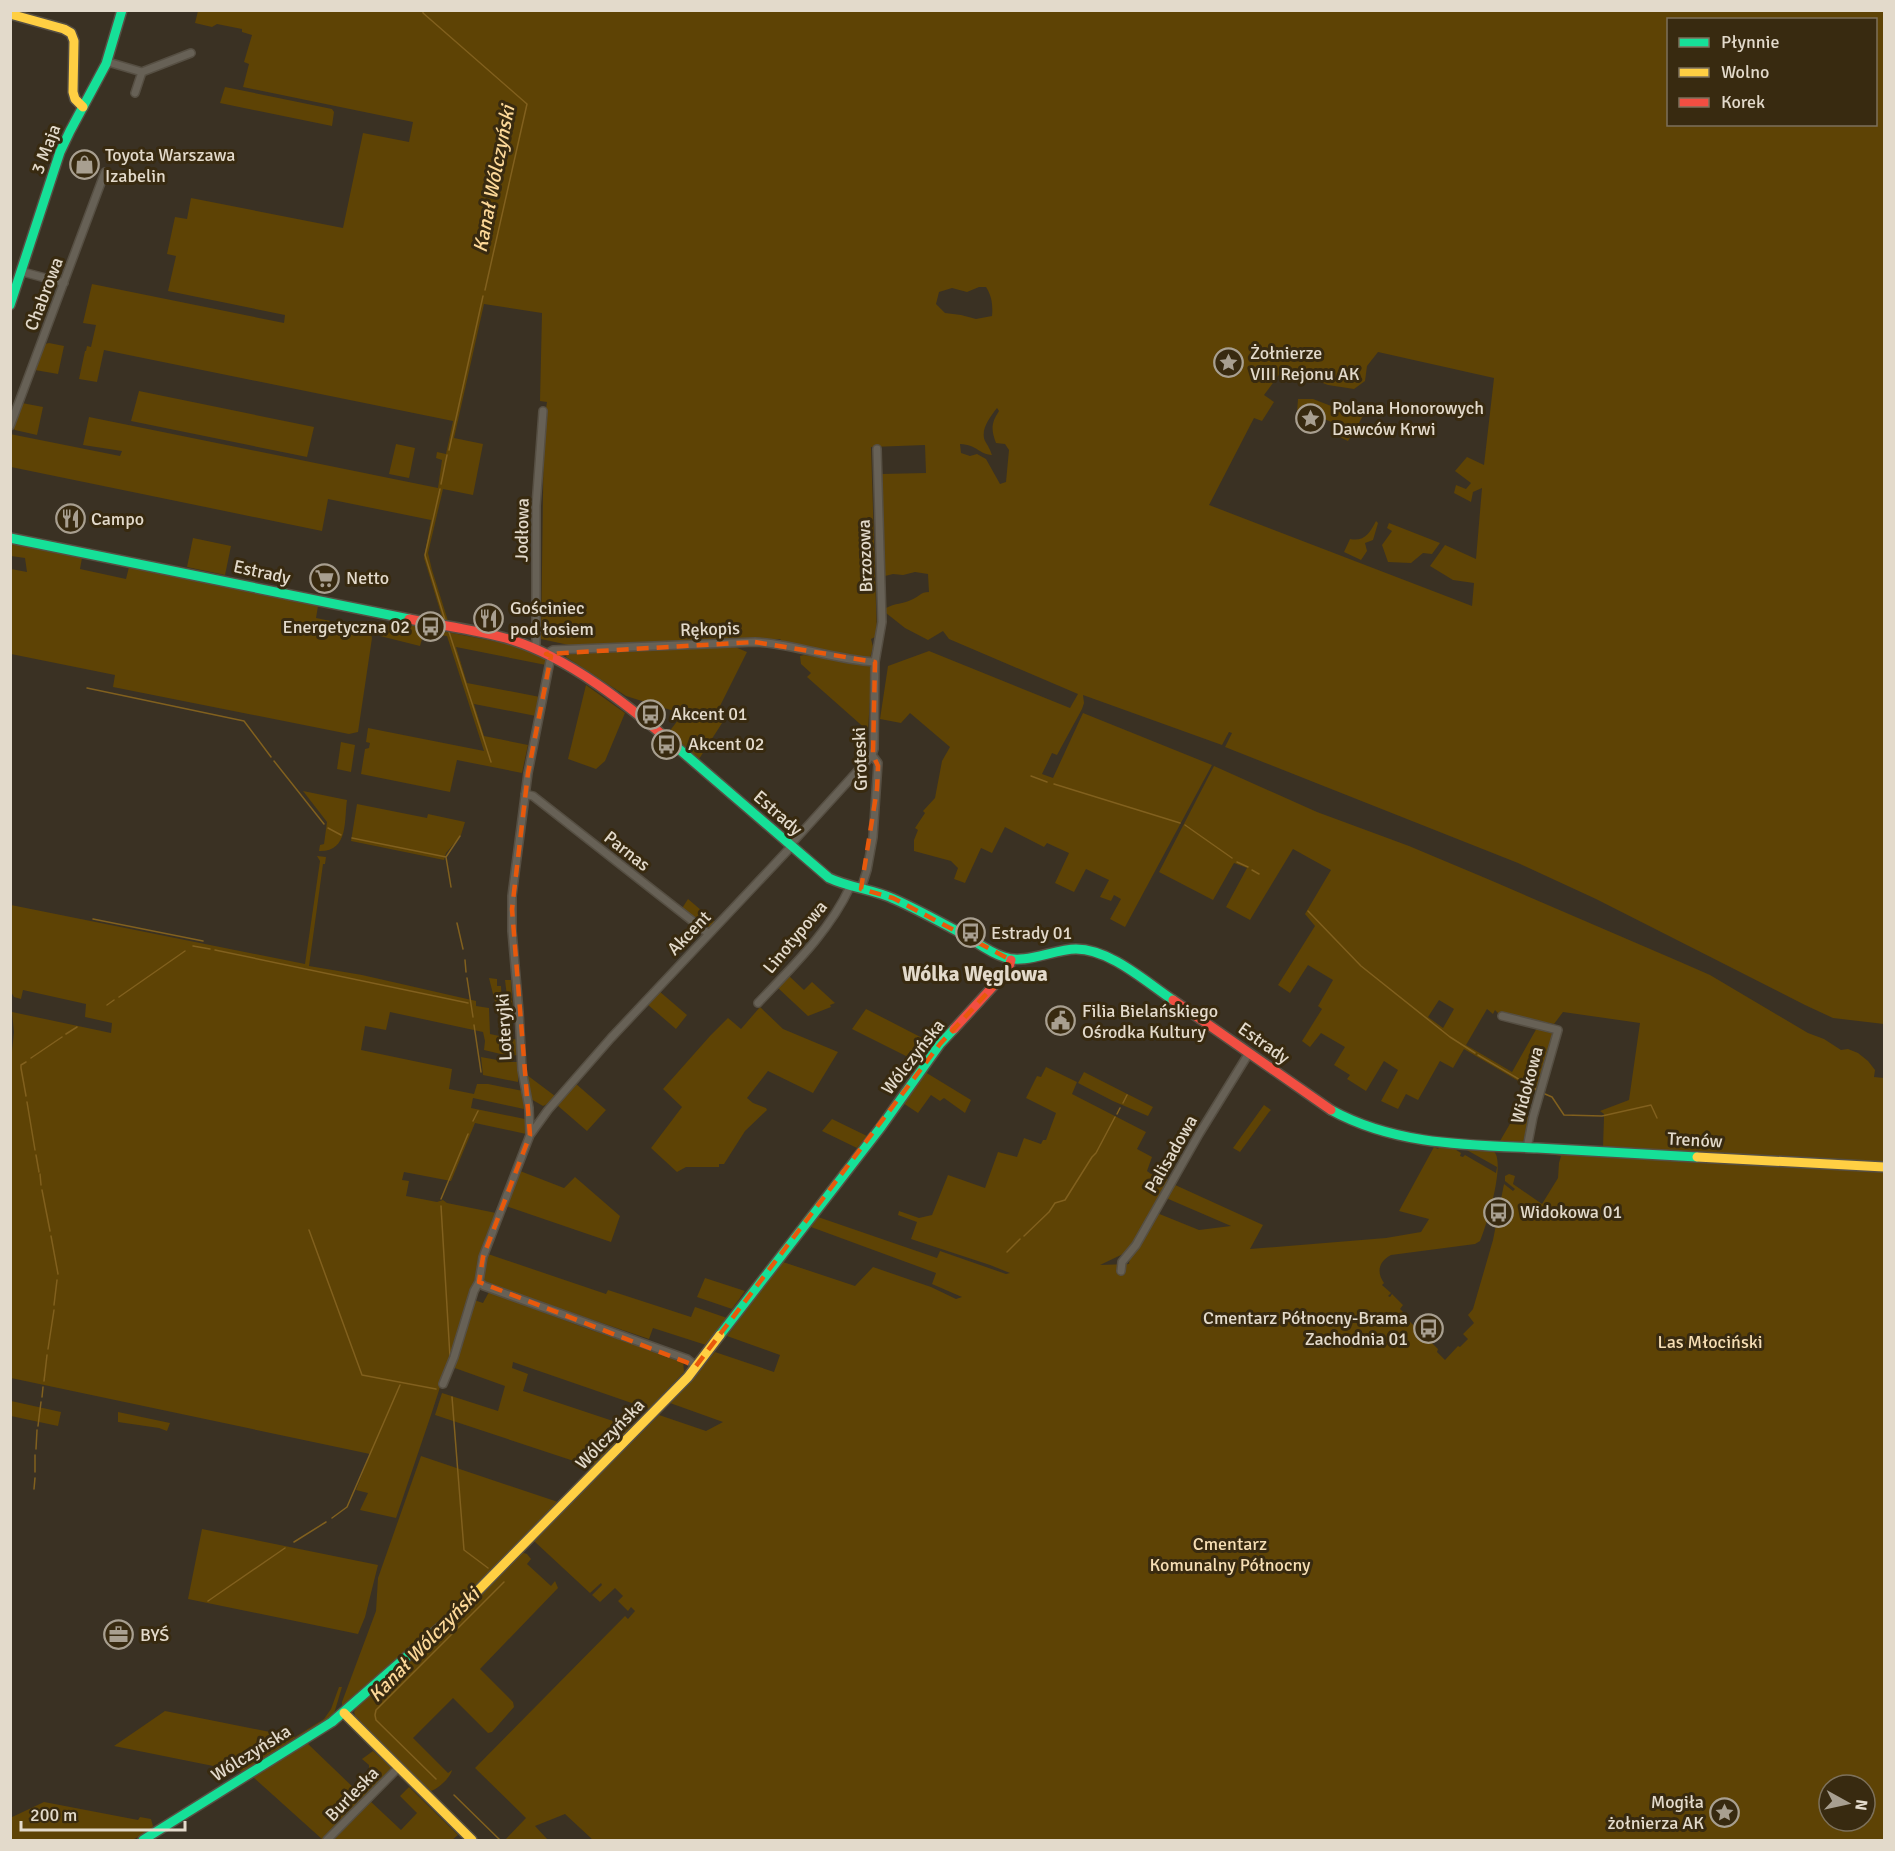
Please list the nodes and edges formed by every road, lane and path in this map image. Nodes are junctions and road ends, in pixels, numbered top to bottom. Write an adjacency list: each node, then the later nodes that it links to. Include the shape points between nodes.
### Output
1 (122, 10): 4 (main road, 3 Maja)
2 (10, 14): 7 (main road, via 71,33 72,92)
3 (191, 53): 5 (street)
4 (108, 62): 5 (street); 7 (main road, 3 Maja)
5 (142, 72): 6 (street)
6 (135, 93)
7 (83, 107): 9 (main road, 3 Maja, via 60,152)
8 (105, 172): 10 (street, Chabrowa)
9 (23, 272): 10 (street); 11 (main road, 3 Maja)
10 (64, 283): 13 (street, Chabrowa)
11 (10, 305)
12 (543, 411): 16 (street, Jodłowa, via 536,506)
13 (10, 426)
14 (877, 449): 18 (street, Brzozowa, via 882,622)
15 (10, 538): 16 (main road, Estrady, via 465,630)
16 (536, 649): 17 (main road, Estrady)
17 (548, 655): 18 (street, Rękopis, via 553,650 755,642); 20 (street, Loteryjki); 21 (main road, Estrady, via 630,707)
18 (875, 662): 19 (street, Groteski)
19 (872, 755): 21 (street, Akcent); 23 (street, Groteski, via 878,763 878,789 870,856)
20 (525, 794): 24 (street, Parnas, via 533,796); 29 (street, Loteryjki, via 513,888 512,931)
21 (790, 846): 22 (main road, Estrady, via 829,879); 24 (street, Akcent)
22 (850, 886): 23 (main road, Estrady); 26 (street, Linotypowa, via 834,917)
23 (861, 889): 25 (main road, Estrady, via 893,898)
24 (709, 934): 29 (street, Akcent, via 611,1038)
25 (1011, 960): 28 (main road, Estrady, via 1068,950 1092,952 1138,976); 35 (main road, Wólczyńska, via 1004,976 940,1044)
26 (758, 1003)
27 (1502, 1016): 31 (street, Widokowa, via 1558,1030)
28 (1250, 1053): 30 (main road, Estrady, via 1345,1118 1419,1140); 33 (street, Palisadowa, via 1136,1245 1122,1262)
29 (530, 1135): 34 (street, Loteryjki, via 483,1257)
30 (1503, 1146): 31 (main road, Trenów)
31 (1527, 1148): 32 (main road, Trenów)
32 (1884, 1167)
33 (1121, 1271)
34 (479, 1282): 35 (street, via 687,1359); 36 (street, Loteryjki)
35 (696, 1366): 37 (main road, Wólczyńska, via 462,1609)
36 (443, 1384)
37 (344, 1713): 38 (main road); 39 (main road, Wólczyńska)
38 (398, 1768): 40 (street, Burleska); 41 (main road)
39 (143, 1840)
40 (327, 1840)
41 (472, 1840)

